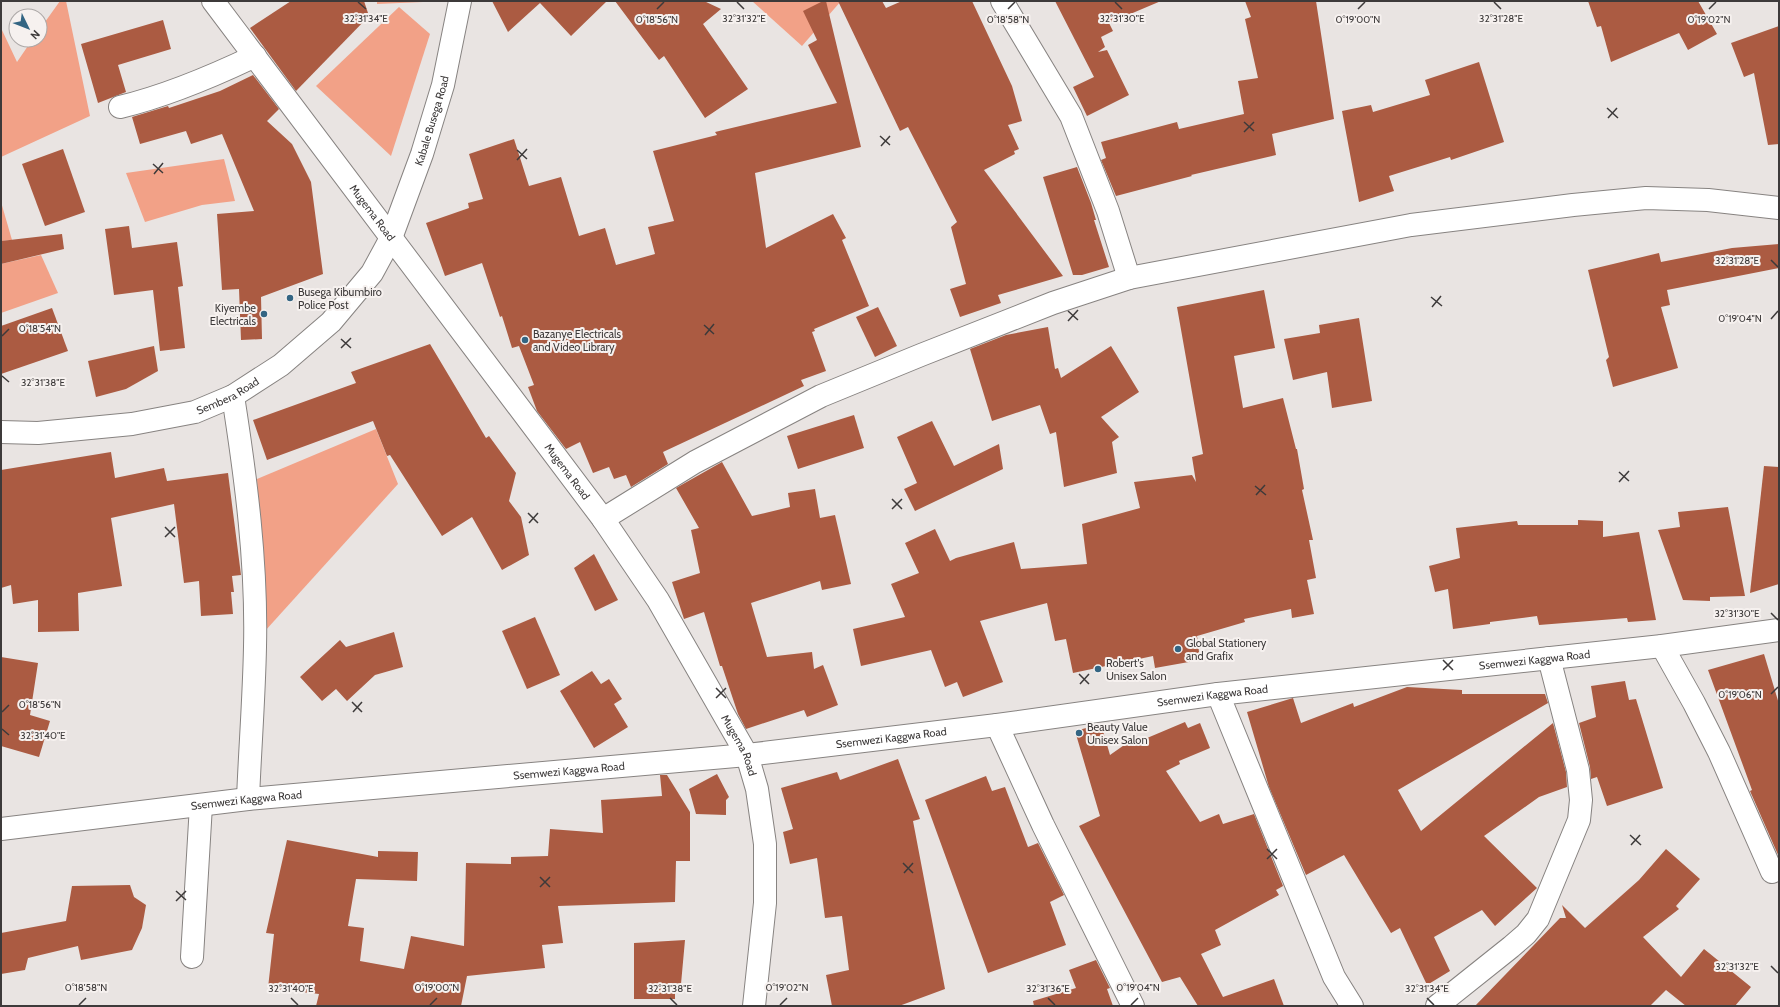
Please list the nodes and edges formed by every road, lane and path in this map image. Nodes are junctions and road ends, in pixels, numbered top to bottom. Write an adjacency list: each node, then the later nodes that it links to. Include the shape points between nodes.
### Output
1 (213, 1): 4 (street, Mugema Road)
2 (460, 1): 7 (street, Kabale Busega Road, via 441,92 422,154)
3 (1002, 1): 8 (street, via 1072,116 1108,211)
4 (254, 56): 5 (street, via 214,76); 7 (street, Mugema Road)
5 (120, 107)
6 (1779, 208): 8 (street, via 1708,200 1646,198 1573,205 1411,225)
7 (391, 238): 9 (street, Sembera Road, via 372,273 331,322 281,365); 11 (street, Mugema Road)
8 (1129, 278): 11 (street, via 1046,306 821,396 695,462)
9 (233, 396): 10 (street, Sembera Road, via 195,412 132,424 38,433); 18 (street, via 246,475 253,564 255,646)
10 (1, 432)
11 (603, 519): 17 (street, Mugema Road, via 658,600)
12 (1779, 630): 13 (street, Ssemwezi Kaggwa Road)
13 (1662, 646): 14 (street, Ssemwezi Kaggwa Road); 21 (street, via 1715,745)
14 (1549, 658): 15 (street, Ssemwezi Kaggwa Road); 26 (street, via 1578,770 1582,800 1579,820 1538,918 1526,934)
15 (1218, 694): 16 (street, Ssemwezi Kaggwa Road); 25 (street, via 1334,977)
16 (997, 725): 17 (street, Ssemwezi Kaggwa Road); 24 (street, via 1043,825)
17 (747, 755): 18 (street, Ssemwezi Kaggwa Road); 23 (street, Mugema Road, via 757,789 765,844 766,903)
18 (248, 799): 19 (street, Ssemwezi Kaggwa Road)
19 (201, 805): 20 (street, Ssemwezi Kaggwa Road); 22 (street)
20 (1, 830)
21 (1772, 872)
22 (192, 957)
23 (754, 1006)
24 (1133, 1006)
25 (1352, 1006)
26 (1437, 1006)

